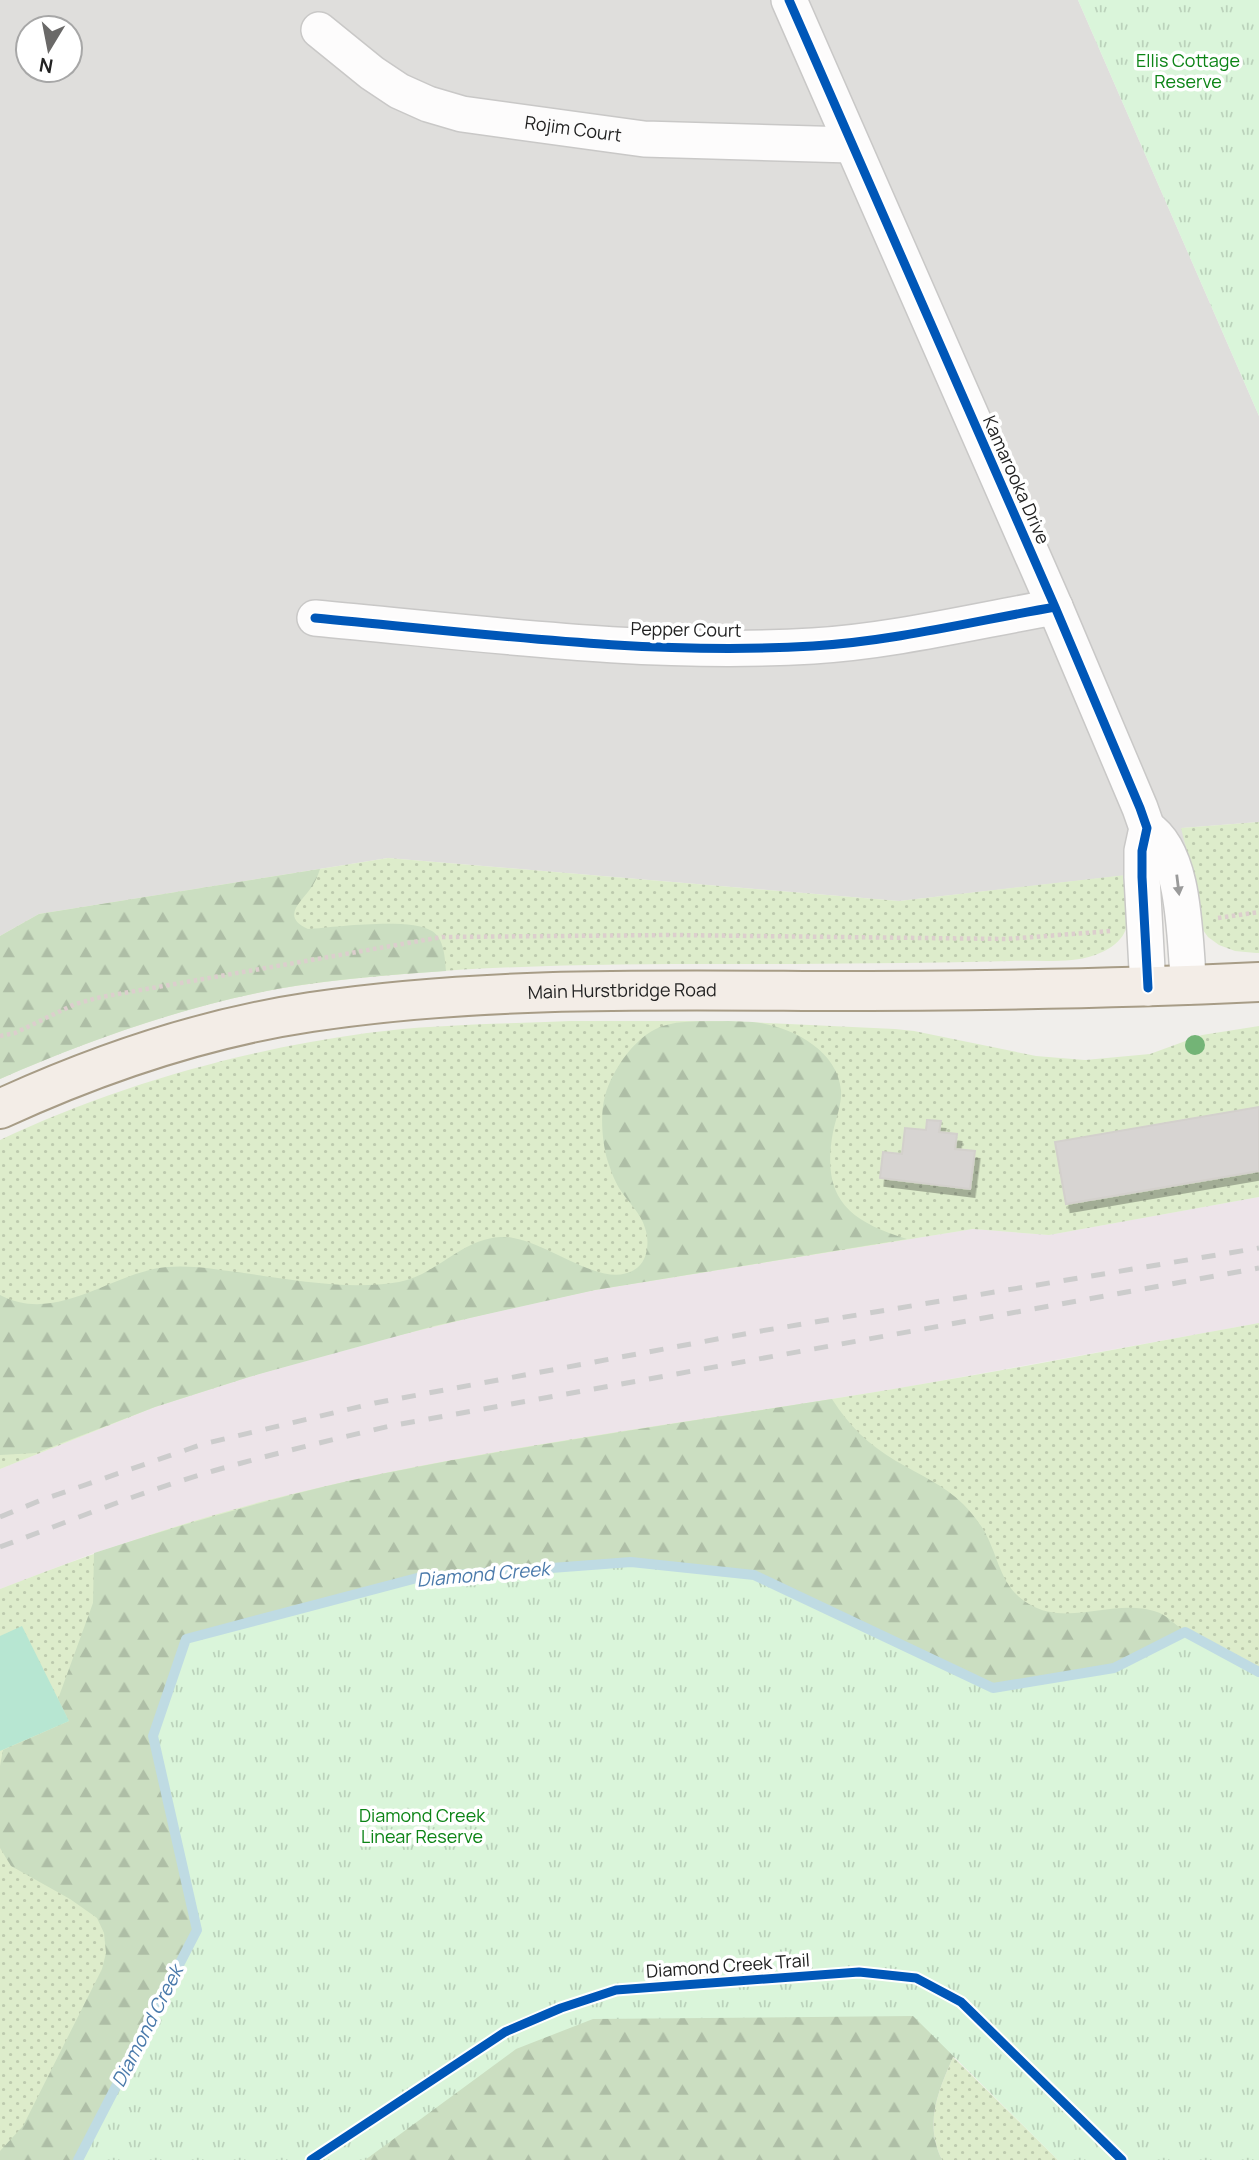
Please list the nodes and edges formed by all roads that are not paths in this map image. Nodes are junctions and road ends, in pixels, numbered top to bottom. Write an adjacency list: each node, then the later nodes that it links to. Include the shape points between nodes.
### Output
1 (789, 0): 3 (street, Kamarooka Drive)
2 (319, 30): 3 (street, Rojim Court, via 399,91 462,114 644,139)
3 (851, 145): 4 (street, Kamarooka Drive)
4 (1055, 607): 5 (street, Pepper Court, via 862,640 784,647 612,645); 6 (street, Kamarooka Drive)
5 (315, 618)
6 (1147, 828): 8 (street, Kamarooka Drive, one-way to 8, via 1164,843 1177,871); 9 (street, Kamarooka Drive, via 1142,877)
7 (1259, 982): 8 (main road, Main Hurstbridge Road)
8 (1189, 986): 9 (main road, Main Hurstbridge Road)
9 (1147, 988): 10 (main road, Main Hurstbridge Road, via 557,993 356,1007 269,1020 177,1043)
10 (0, 1109)

